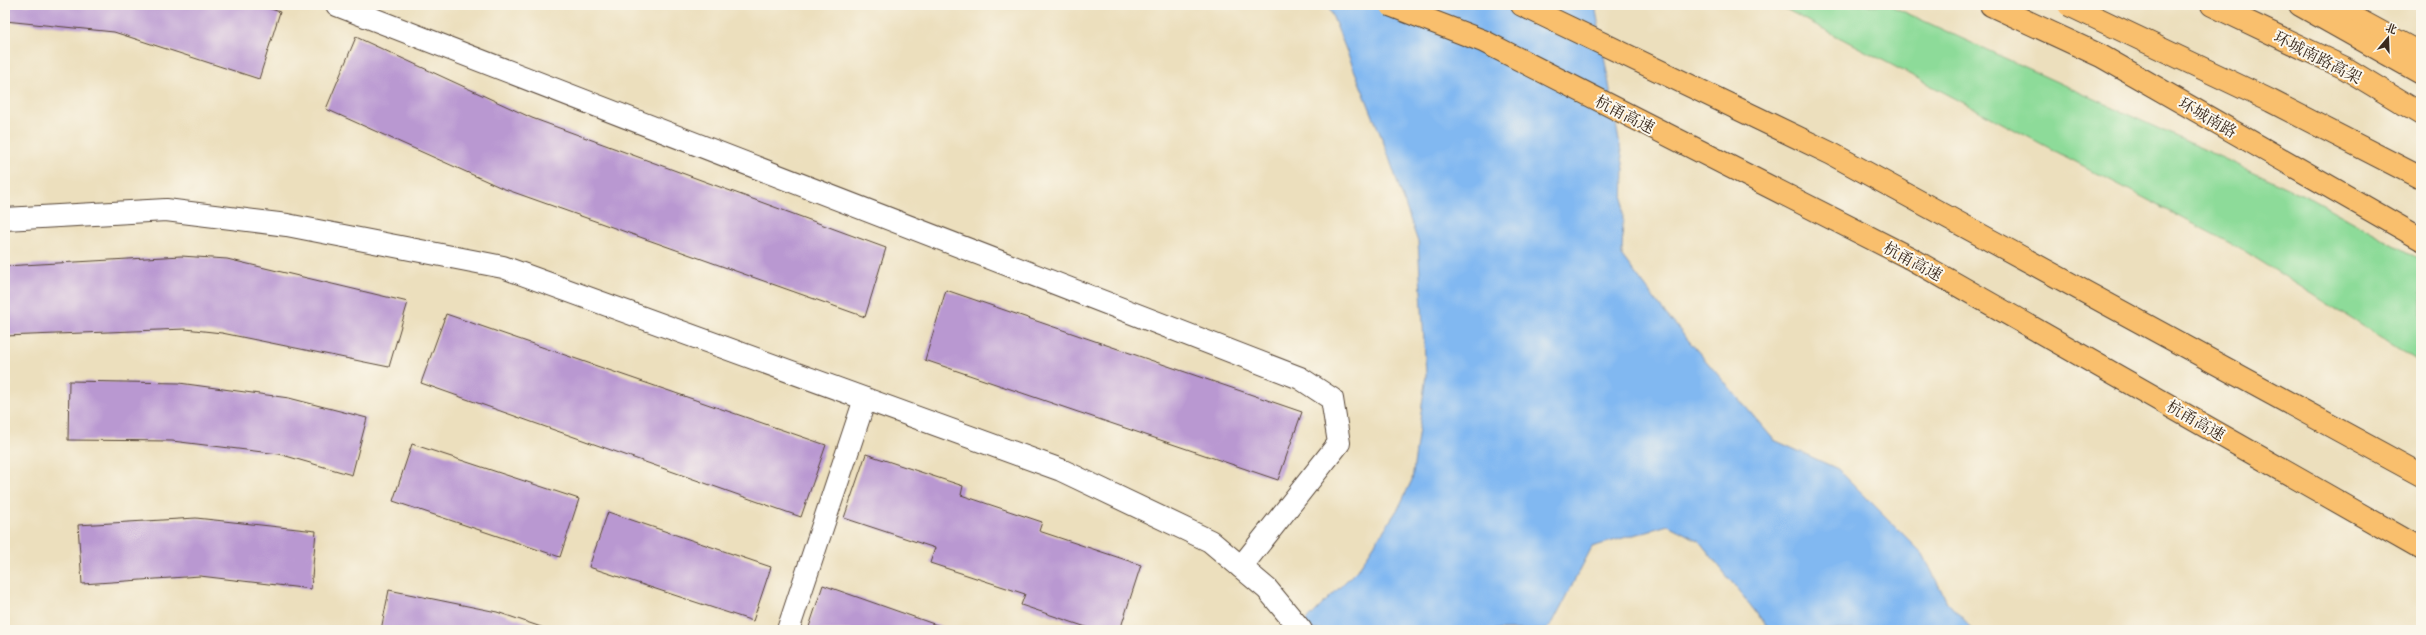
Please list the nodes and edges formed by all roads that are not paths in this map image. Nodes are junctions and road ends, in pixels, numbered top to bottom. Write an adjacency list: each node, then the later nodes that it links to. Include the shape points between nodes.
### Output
1 (337, 5): 18 (street, via 1300,378 1332,399 1339,443)
2 (1390, 5): 17 (main road, 杭甬高速, bridge, via 1483,41 1910,258)
3 (1522, 5): 16 (main road, via 1832,154)
4 (1991, 5): 14 (main road, 环城南路, via 2100,56)
5 (2070, 5): 12 (main road, bridge, via 2271,101)
6 (2212, 5): 11 (main road, 环城南路高架, via 2345,68)
7 (2300, 5): 10 (main road)
8 (2331, 5): 9 (main road)
9 (2421, 54)
10 (2421, 73)
11 (2421, 114)
12 (2421, 178)
13 (5, 219): 15 (street, via 166,210 288,225 503,267)
14 (2421, 239)
15 (865, 399): 18 (street, via 1061,470 1210,541); 19 (street)
16 (2421, 475)
17 (2421, 549)
18 (1241, 567): 20 (street, via 1267,589)
19 (788, 630)
20 (1301, 630)

